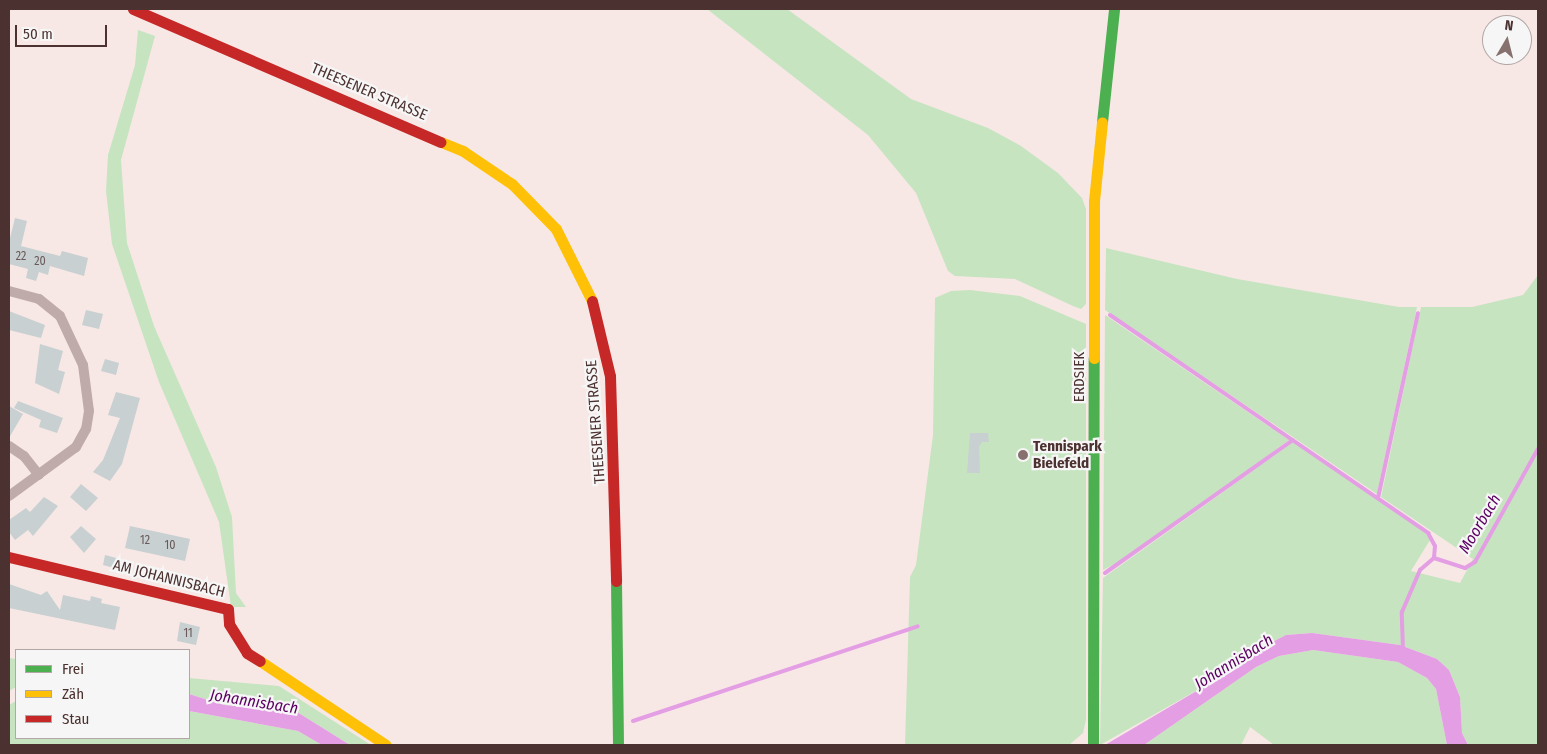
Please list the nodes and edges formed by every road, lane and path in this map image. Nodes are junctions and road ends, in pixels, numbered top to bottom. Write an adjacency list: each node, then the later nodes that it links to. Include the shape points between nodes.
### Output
1 (133, 9): 10 (street, THEESENER STRASSE, via 463,151 512,184 556,229 586,283 601,326 610,376 617,546)
2 (1114, 9): 8 (street, ERDSIEK, via 1094,201)
3 (9, 291): 5 (street, via 39,299 55,310 70,333 88,389 89,411 83,437 61,461)
4 (9, 446): 5 (street, via 24,456)
5 (39, 475): 6 (street)
6 (9, 496)
7 (9, 557): 9 (street, AM JOHANNISBACH, via 228,609 229,624 248,653)
8 (1093, 743)
9 (386, 745)
10 (618, 745)

